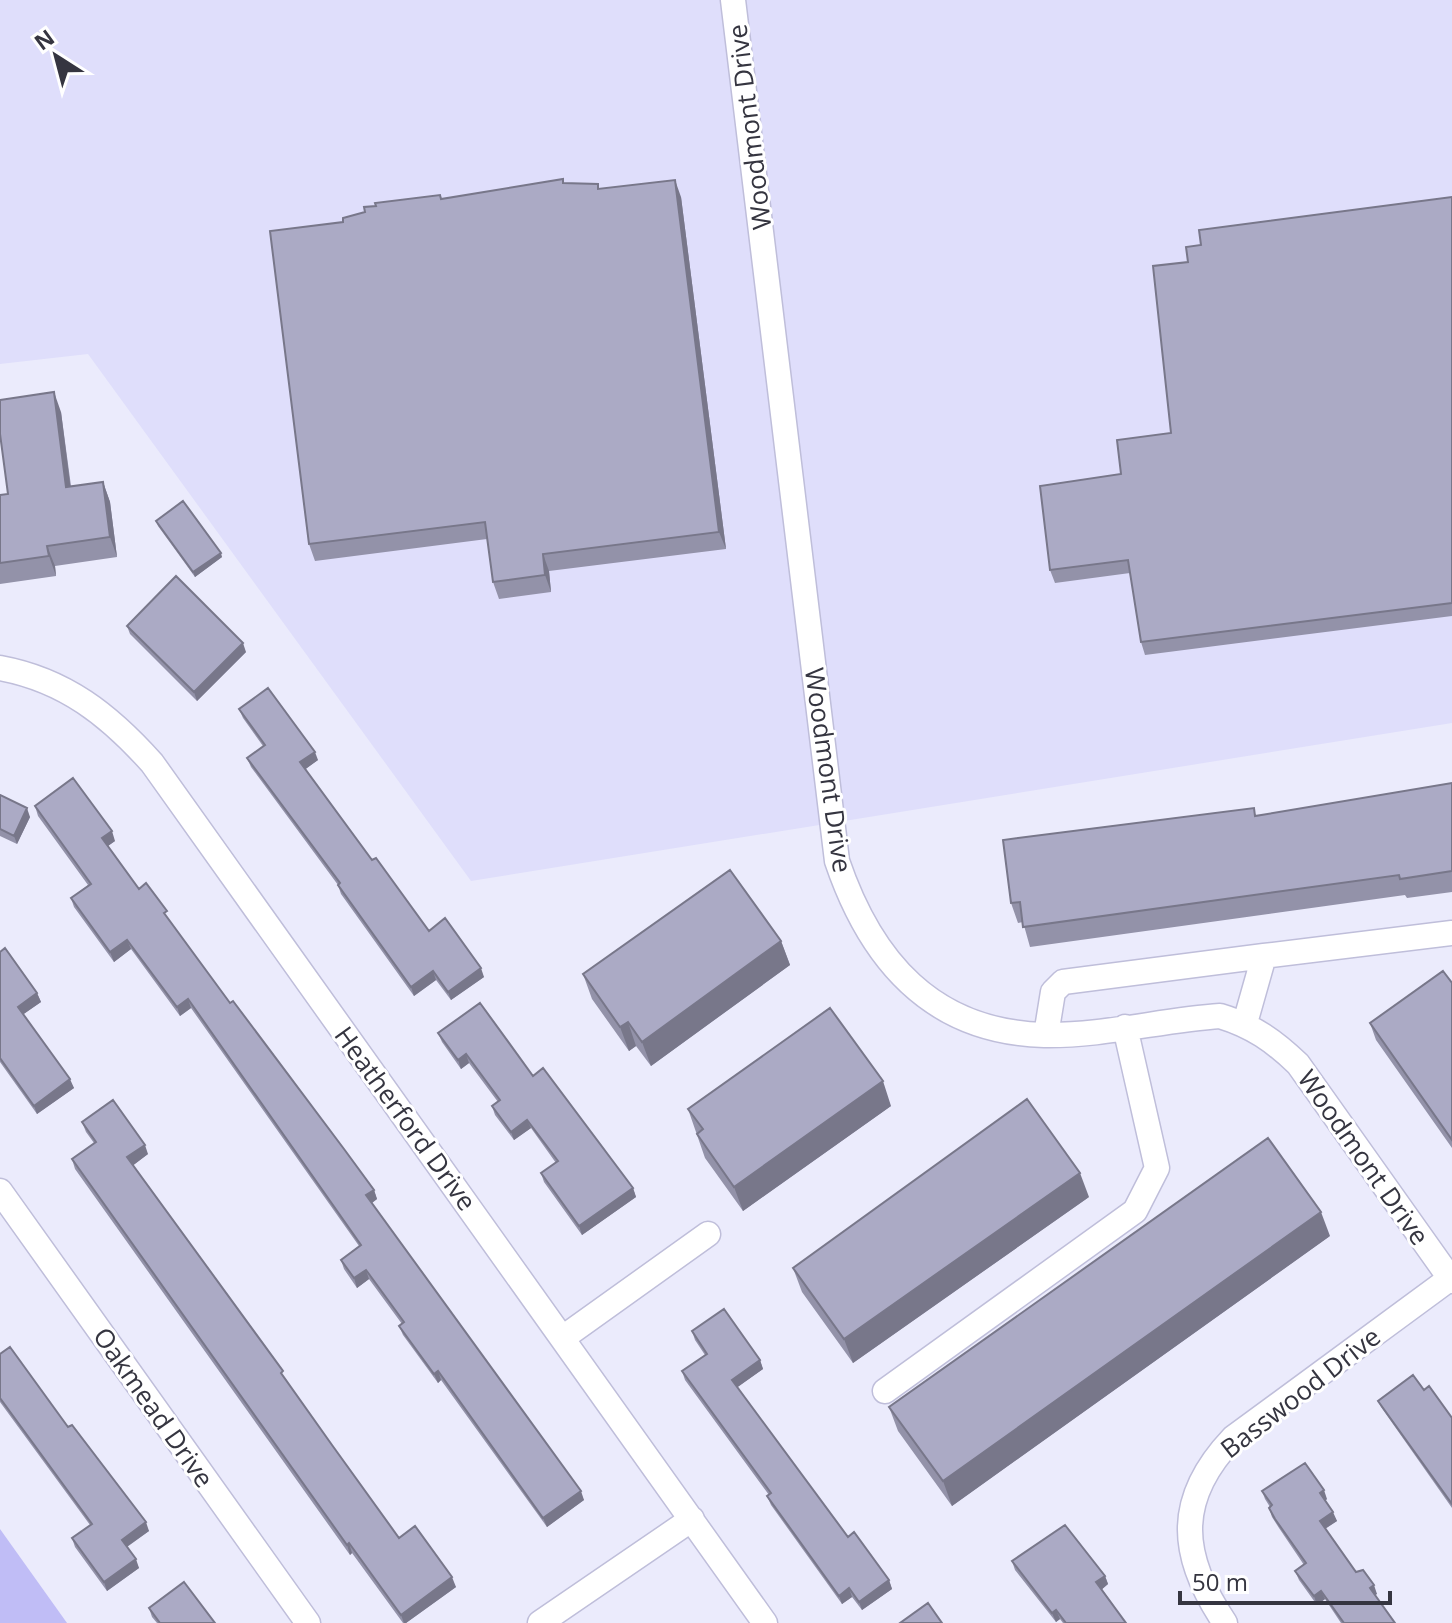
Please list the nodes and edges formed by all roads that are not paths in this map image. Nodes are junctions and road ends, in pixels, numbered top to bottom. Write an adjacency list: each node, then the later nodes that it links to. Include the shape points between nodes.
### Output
1 (733, 0): 7 (street, Woodmont Drive, via 837,861 849,897 883,956 937,1006 989,1029)
2 (0, 668): 11 (street, Heatherford Drive, via 71,692 123,731 152,763)
3 (1452, 933): 4 (street)
4 (1264, 956): 5 (street); 7 (street, via 1063,982 1053,992)
5 (1245, 1023): 6 (street, Woodmont Drive, via 1220,1016); 10 (street, Woodmont Drive, via 1298,1064)
6 (1125, 1027): 7 (street, Woodmont Drive); 12 (street, via 1157,1168 1135,1211)
7 (1046, 1035)
8 (0, 1191): 14 (street, Oakmead Drive)
9 (708, 1234): 11 (street)
10 (1451, 1279): 17 (street, Basswood Drive, via 1233,1438 1209,1464 1194,1499 1192,1559 1203,1591)
11 (564, 1337): 13 (street, Heatherford Drive)
12 (885, 1391)
13 (692, 1519): 15 (street); 16 (street, Heatherford Drive)
14 (308, 1623)
15 (540, 1623)
16 (765, 1623)
17 (1225, 1623)

